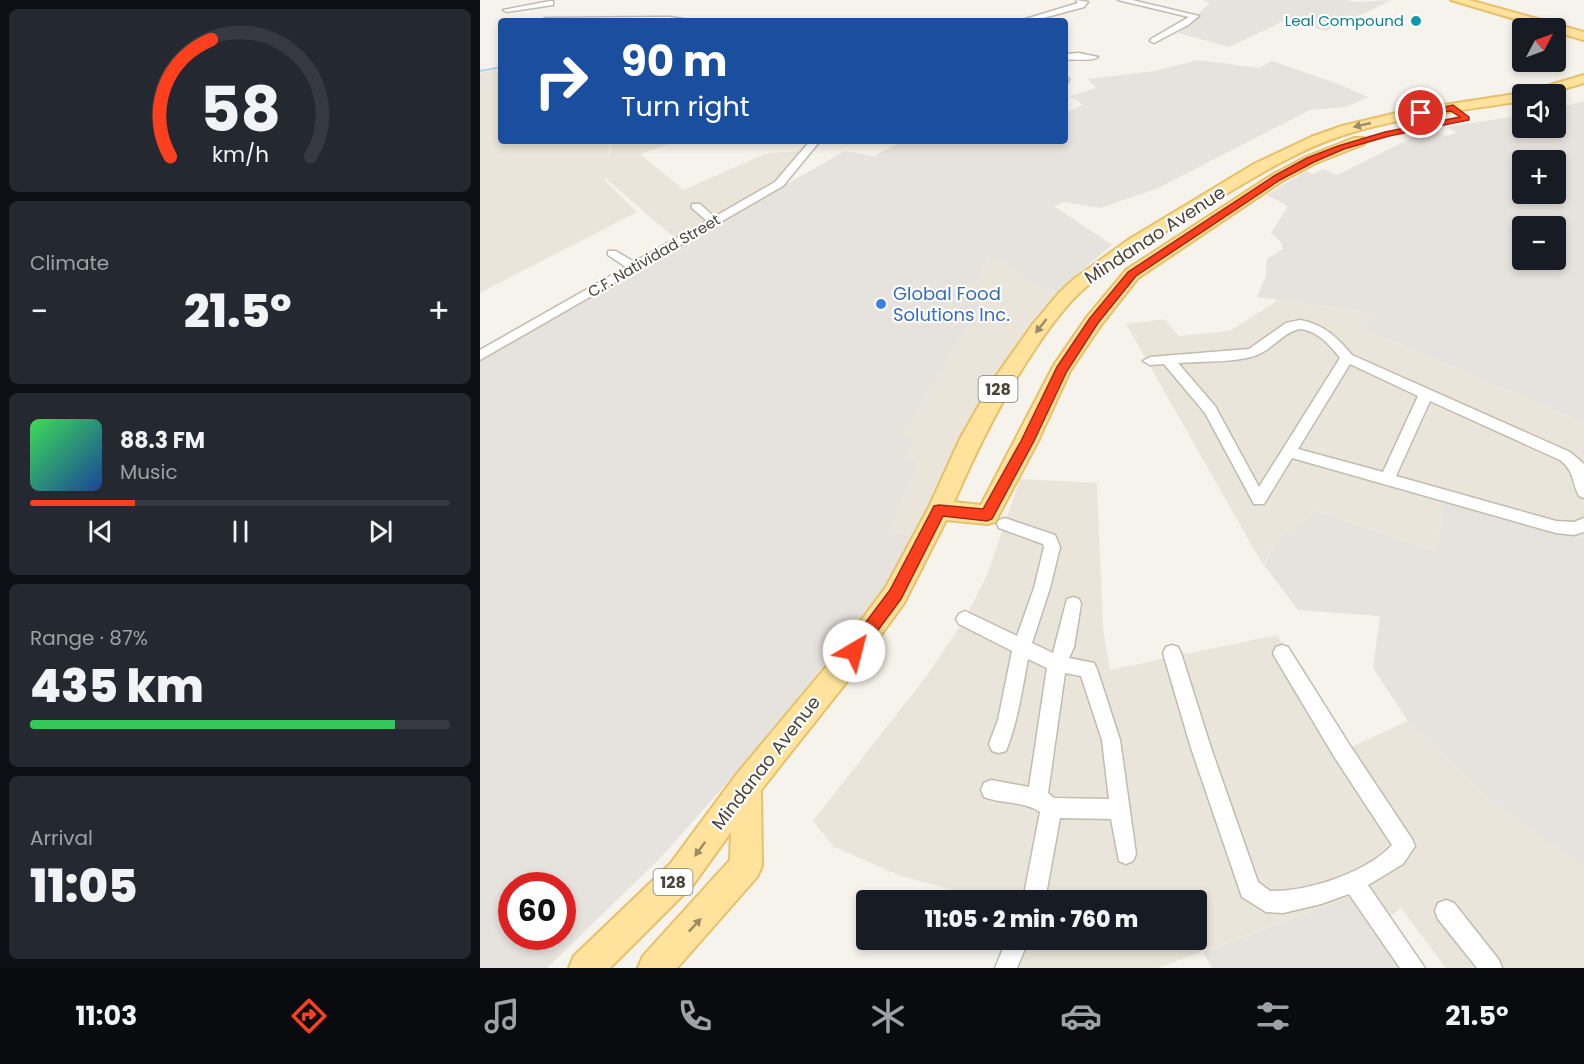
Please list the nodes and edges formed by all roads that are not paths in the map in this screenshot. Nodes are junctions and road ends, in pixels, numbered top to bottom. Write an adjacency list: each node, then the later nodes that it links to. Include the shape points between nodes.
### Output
1 (1080, 0): 7 (street, via 1084,2 1081,5)
2 (1122, 0): 9 (street, via 1195,16)
3 (1457, 0): 8 (main road)
4 (550, 2): 5 (street); 6 (street)
5 (507, 10)
6 (546, 18)
7 (1034, 18)
8 (1584, 36)
9 (1154, 41)
10 (1068, 57): 11 (street)
11 (1094, 57)
12 (1584, 79): 13 (main road)
13 (1566, 85)
14 (1512, 99): 15 (main road, Mindanao Avenue / 128)
15 (1453, 108): 17 (main road); 23 (main road, Mindanao Avenue / 128, one-way to 23, via 1347,129 1278,157 1121,253)
16 (1512, 111): 17 (main road, Mindanao Avenue / 128)
17 (1466, 118): 24 (main road, Mindanao Avenue / 128, via 1360,141 1302,164 1144,264)
18 (812, 144): 20 (street, C.F. Natividad Street, via 779,184)
19 (696, 206): 20 (street)
20 (713, 221): 22 (street, C.F. Natividad Street)
21 (612, 253): 22 (street)
22 (634, 267): 25 (street, C.F. Natividad Street)
23 (1080, 283): 24 (main road); 33 (main road, Mindanao Avenue / 128, one-way to 33, via 1040,328 1001,384)
24 (1114, 297): 34 (main road, Mindanao Avenue / 128, via 1061,370)
25 (480, 356)
26 (1347, 358): 27 (street, via 1320,329 1292,326 1259,350); 29 (street); 30 (street)
27 (1168, 360): 28 (street); 30 (street, via 1210,410 1259,500)
28 (1150, 361)
29 (1426, 394): 31 (street); 32 (street, via 1565,456 1577,465)
30 (1290, 452): 31 (street)
31 (1387, 480): 35 (street, via 1556,527 1569,529)
32 (1584, 492)
33 (939, 510): 34 (main road); 43 (main road, Mindanao Avenue / 128, via 896,595)
34 (996, 519): 38 (street, via 1049,540 1052,547)
35 (1584, 524)
36 (1073, 604): 41 (street, via 1065,647)
37 (965, 619): 38 (street)
38 (1022, 647): 41 (street); 42 (street)
39 (1172, 653): 48 (street, via 1250,889 1266,902 1284,903)
40 (1282, 653): 48 (street, via 1405,843 1404,849 1392,859)
41 (1057, 664): 45 (street); 46 (street, via 1088,669 1111,740)
42 (999, 744)
43 (746, 784): 52 (main road, Mindanao Avenue / 128, one-way to 52, via 682,874); 53 (main road, 128, one-way to 43, via 746,866)
44 (990, 790): 45 (street)
45 (1044, 803): 46 (street); 49 (street, via 1046,844)
46 (1119, 809): 47 (street)
47 (1126, 854)
48 (1354, 883): 55 (street)
49 (1036, 890)
50 (1446, 911): 56 (street)
51 (1013, 950): 54 (street)
52 (586, 968)
53 (655, 968)
54 (1005, 968)
55 (1414, 968)
56 (1491, 968)

